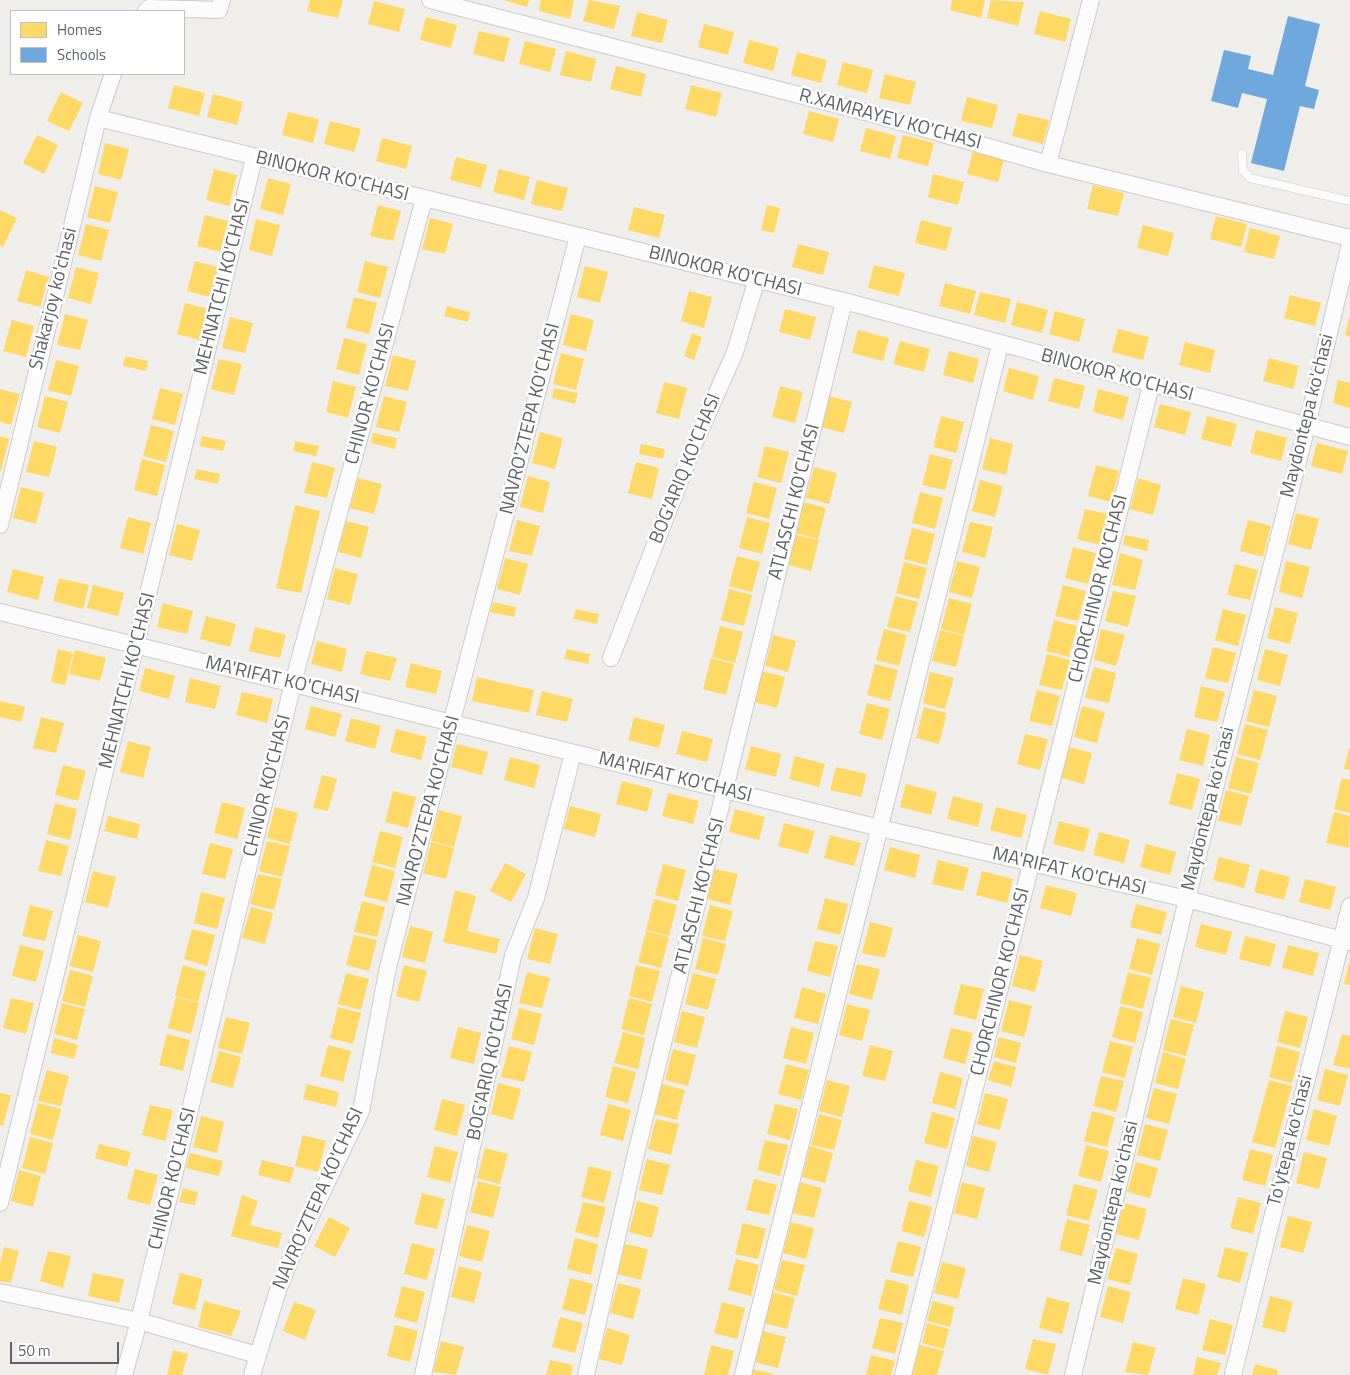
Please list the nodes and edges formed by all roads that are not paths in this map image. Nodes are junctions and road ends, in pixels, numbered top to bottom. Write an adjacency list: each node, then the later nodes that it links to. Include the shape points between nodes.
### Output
1 (222, 0): 4 (street, via 219,10)
2 (430, 0): 9 (street, R.XAMRAYEV KO'CHASI, via 873,114)
3 (1091, 0): 9 (street)
4 (147, 10)
5 (113, 75): 6 (street, Shakarjoy ko'chasi)
6 (98, 118): 8 (street, BINOKOR KO'CHASI); 21 (street, Shakarjoy ko'chasi)
7 (1242, 154): 11 (lane, via 1242,170 1250,178)
8 (254, 158): 10 (street, BINOKOR KO'CHASI); 23 (street, MEHNATCHI KO'CHASI)
9 (1048, 164): 13 (street, R.XAMRAYEV KO'CHASI)
10 (424, 199): 12 (street, BINOKOR KO'CHASI); 25 (street, CHINOR KO'CHASI)
11 (1350, 201)
12 (578, 236): 15 (street, BINOKOR KO'CHASI); 26 (street, NAVRO'ZTEPA KO'CHASI)
13 (1350, 238)
14 (1350, 244): 19 (street, Maydontepa ko'chasi)
15 (757, 279): 16 (street, BINOKOR KO'CHASI); 24 (street, BOG'ARIQ KO'CHASI, via 735,352 694,442)
16 (844, 301): 17 (street, BINOKOR KO'CHASI); 28 (street, ATLASCHI KO'CHASI)
17 (1000, 344): 18 (street, BINOKOR KO'CHASI); 29 (street)
18 (1150, 385): 19 (street, BINOKOR KO'CHASI); 30 (street, CHORCHINOR KO'CHASI)
19 (1307, 426): 20 (street, BINOKOR KO'CHASI); 31 (street, Maydontepa ko'chasi)
20 (1350, 437)
21 (0, 525)
22 (0, 612): 23 (street, MA'RIFAT KO'CHASI)
23 (136, 647): 25 (street, MA'RIFAT KO'CHASI); 34 (street, MEHNATCHI KO'CHASI)
24 (611, 658)
25 (293, 683): 26 (street, MA'RIFAT KO'CHASI); 36 (street, CHINOR KO'CHASI)
26 (453, 722): 27 (street, MA'RIFAT KO'CHASI); 37 (street, NAVRO'ZTEPA KO'CHASI, via 388,967 361,1111 294,1252)
27 (573, 753): 28 (street, MA'RIFAT KO'CHASI); 40 (street, BOG'ARIQ KO'CHASI, via 536,898 513,956)
28 (726, 791): 29 (street, MA'RIFAT KO'CHASI); 41 (street, ATLASCHI KO'CHASI, via 636,1152)
29 (880, 828): 30 (street, MA'RIFAT KO'CHASI); 42 (street)
30 (1030, 864): 31 (street, MA'RIFAT KO'CHASI); 43 (street, CHORCHINOR KO'CHASI)
31 (1186, 899): 33 (street, MA'RIFAT KO'CHASI); 44 (street, Maydontepa ko'chasi)
32 (1350, 906): 33 (street, To'ytepa ko'chasi)
33 (1346, 941): 45 (street, To'ytepa ko'chasi)
34 (0, 1204)
35 (0, 1292): 36 (street)
36 (139, 1321): 37 (street); 38 (street, CHINOR KO'CHASI)
37 (257, 1355): 39 (street, NAVRO'ZTEPA KO'CHASI)
38 (124, 1375)
39 (252, 1375)
40 (422, 1375)
41 (586, 1375)
42 (743, 1375)
43 (903, 1375)
44 (1073, 1375)
45 (1233, 1375)

